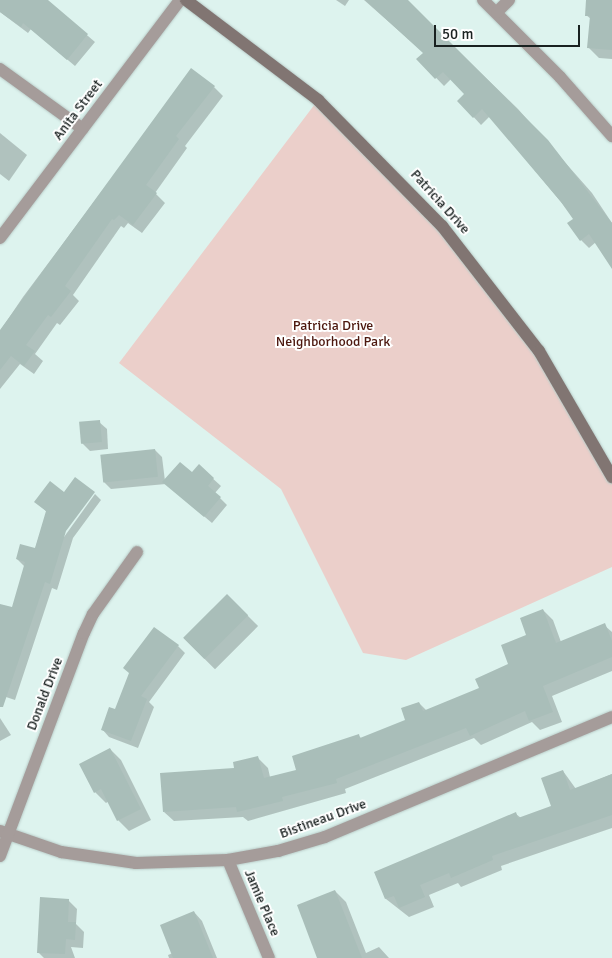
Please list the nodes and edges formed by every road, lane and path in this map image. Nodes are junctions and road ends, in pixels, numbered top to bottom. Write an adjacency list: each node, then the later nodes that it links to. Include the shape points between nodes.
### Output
1 (180, 0): 7 (street, Anita Street)
2 (186, 0): 10 (street, Patricia Drive, via 318,100 442,226 544,358)
3 (483, 0): 5 (street)
4 (509, 0): 5 (street)
5 (496, 12): 8 (street)
6 (0, 69): 7 (street)
7 (83, 129): 9 (street, Anita Street)
8 (612, 136)
9 (0, 238)
10 (612, 477)
11 (137, 552): 13 (street, Donald Drive, via 93,614 84,633)
12 (612, 717): 15 (street, Bistineau Drive, via 325,838)
13 (4, 833): 14 (street, Donald Drive); 15 (street, Bistineau Drive, via 61,852 110,860 162,863)
14 (0, 856)
15 (228, 860): 16 (street, Jamie Place)
16 (270, 958)

